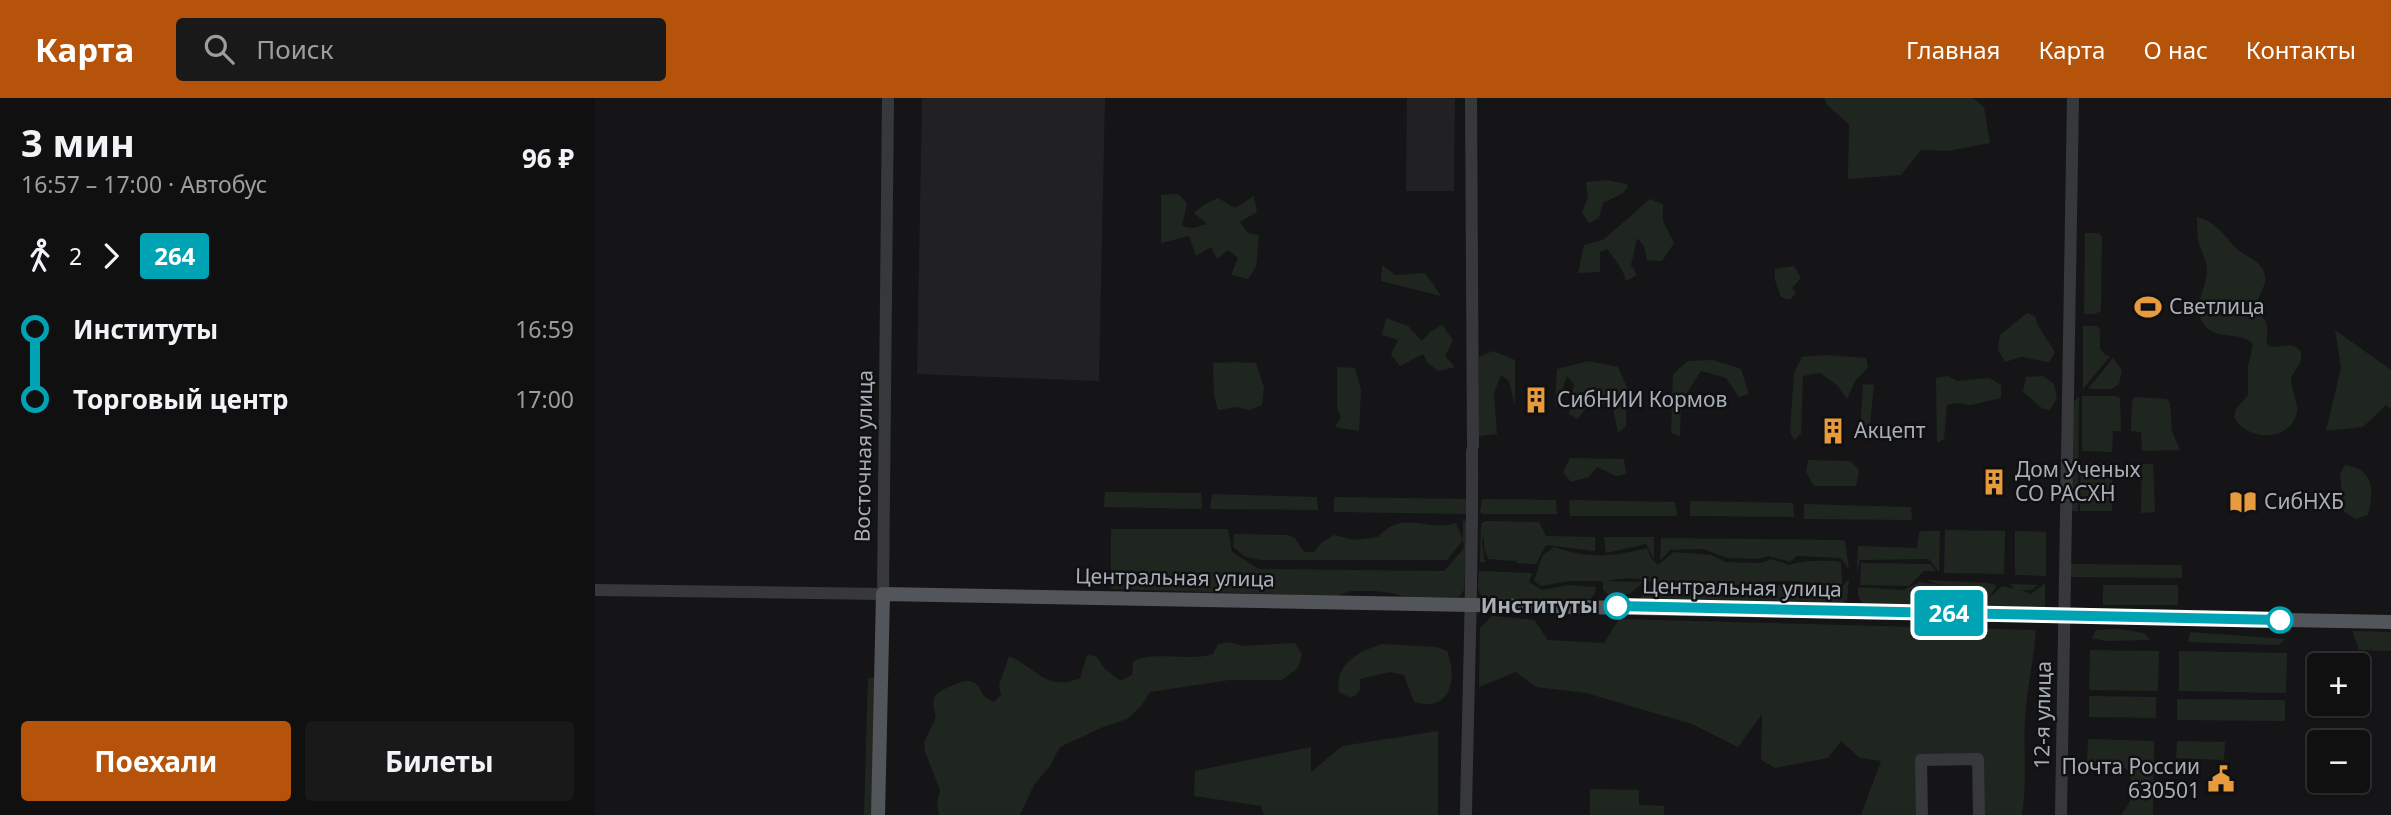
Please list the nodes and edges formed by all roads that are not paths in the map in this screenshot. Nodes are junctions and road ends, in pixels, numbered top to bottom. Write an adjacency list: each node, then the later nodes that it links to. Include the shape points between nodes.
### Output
1 (888, 98): 5 (street, Восточная улица)
2 (1471, 98): 6 (street)
3 (2073, 98): 7 (street, 12-я улица)
4 (595, 590): 5 (street)
5 (883, 594): 6 (main road, Центральная улица); 9 (main road, Восточная улица)
6 (1470, 604): 7 (main road, Центральная улица); 10 (street)
7 (2064, 615): 8 (main road, Центральная улица); 13 (street, 12-я улица)
8 (2391, 622)
9 (878, 815)
10 (1466, 815)
11 (1922, 815): 12 (street, via 1921,760 1978,760)
12 (1979, 815)
13 (2061, 815)

